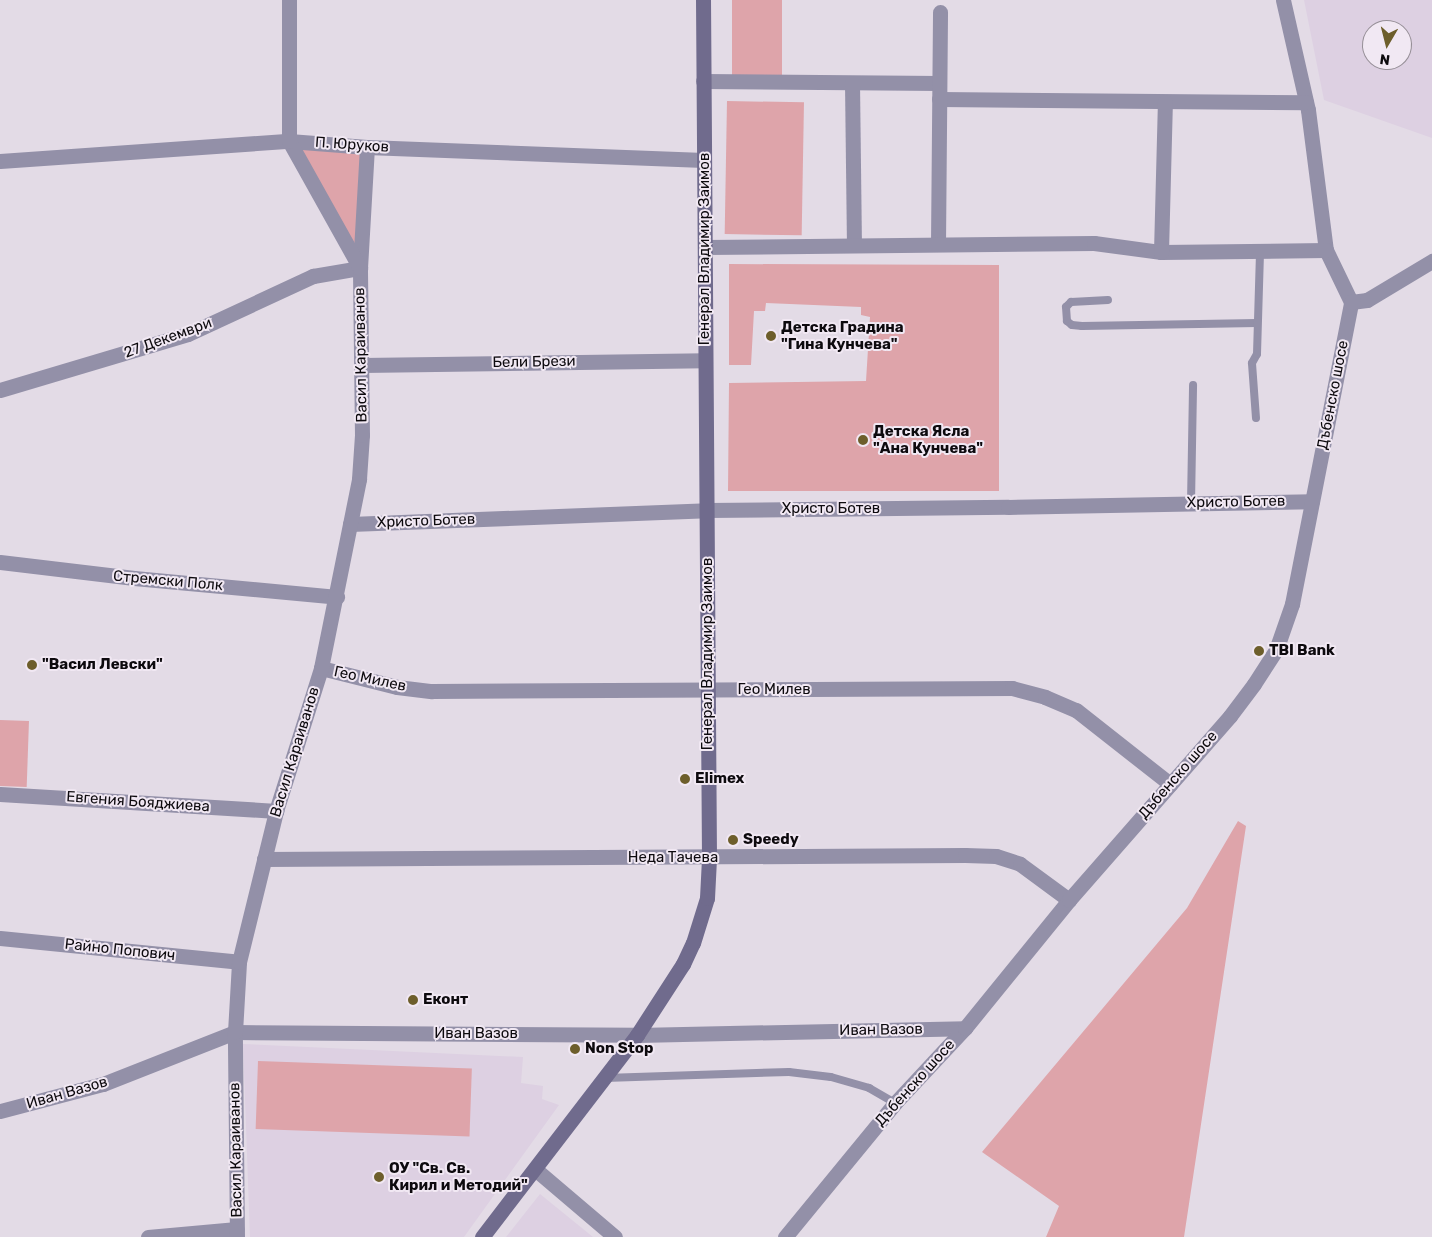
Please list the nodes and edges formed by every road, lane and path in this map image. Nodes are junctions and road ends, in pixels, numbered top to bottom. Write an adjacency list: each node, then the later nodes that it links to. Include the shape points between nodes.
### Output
1 (289, 0): 11 (street, Васил Караиванов)
2 (701, 0): 5 (street, Генерал Владимир Заимов)
3 (1283, 0): 10 (street)
4 (940, 12): 7 (street)
5 (703, 81): 6 (street); 13 (street, Генерал Владимир Заимов)
6 (852, 82): 7 (street); 16 (street)
7 (939, 83): 8 (street)
8 (939, 99): 9 (street); 15 (street)
9 (1164, 102): 10 (street); 20 (street)
10 (1306, 102): 19 (street)
11 (289, 141): 12 (street, П. Юруков); 14 (street, П. Юруков); 22 (street, Васил Караиванов)
12 (367, 147): 13 (street, П. Юруков); 22 (street, Васил Караиванов)
13 (704, 160): 17 (street, Генерал Владимир Заимов)
14 (0, 161)
15 (938, 244): 16 (street); 20 (street, via 1094,243)
16 (854, 245): 17 (street)
17 (705, 247): 26 (street, Генерал Владимир Заимов)
18 (1260, 250): 19 (street); 20 (street); 25 (lane)
19 (1326, 250): 24 (street)
20 (1161, 252)
21 (1432, 261): 24 (street, via 1367,300)
22 (360, 268): 27 (street, Васил Караиванов); 29 (street, 27 Декември, via 313,276 188,334)
23 (1108, 300): 25 (lane, via 1071,302 1066,307 1067,321 1082,326)
24 (1351, 302): 31 (street, Дъбенско шосе)
25 (1257, 323): 30 (lane, via 1257,354 1252,363)
26 (705, 360): 27 (street, Бели Брези); 33 (street, Генерал Владимир Заимов)
27 (362, 366): 34 (street, Васил Караиванов, via 359,479)
28 (1193, 385): 32 (lane)
29 (0, 390)
30 (1256, 418)
31 (1312, 500): 32 (street, Христо Ботев); 39 (street, Дъбенско шосе, via 1292,604 1276,650 1230,716)
32 (1191, 503): 33 (street, Христо Ботев)
33 (707, 510): 34 (street, Христо Ботев); 38 (street, Генерал Владимир Заимов)
34 (350, 524): 36 (street, Васил Караиванов)
35 (0, 562): 36 (street, Стремски Полк)
36 (337, 598): 37 (street, Васил Караиванов)
37 (320, 668): 38 (street, Гео Милев, via 397,687 432,691); 41 (street, Васил Караиванов)
38 (708, 690): 39 (street, Гео Милев, via 1012,688 1076,710); 42 (street, Генерал Владимир Заимов)
39 (1170, 784): 44 (street, Дъбенско шосе)
40 (0, 794): 41 (street, Евгения Бояджиева)
41 (276, 811): 43 (street, Васил Караиванов)
42 (709, 858): 43 (street, Неда Тачева); 44 (street, Неда Тачева, via 996,856 1020,864); 49 (street, Генерал Владимир Заимов, via 706,898 693,944)
43 (264, 859): 46 (street, Васил Караиванов)
44 (1070, 900): 47 (street, Дъбенско шосе)
45 (0, 938): 46 (street, Райно Попович)
46 (239, 962): 48 (street, Васил Караиванов)
47 (965, 1028): 49 (street, Иван Вазов); 51 (street, Дъбенско шосе)
48 (235, 1032): 49 (street, Иван Вазов); 52 (street, Иван Вазов, via 103,1084); 54 (street, Васил Караиванов)
49 (637, 1035): 50 (street, Генерал Владимир Заимов)
50 (605, 1078): 51 (lane, via 789,1072 831,1077 869,1088); 53 (street, Генерал Владимир Заимов)
51 (896, 1103): 58 (street, Дъбенско шосе)
52 (0, 1110)
53 (535, 1169): 56 (street, Генерал Владимир Заимов); 57 (street)
54 (237, 1233): 55 (street)
55 (148, 1237)
56 (482, 1237)
57 (615, 1237)
58 (785, 1237)

